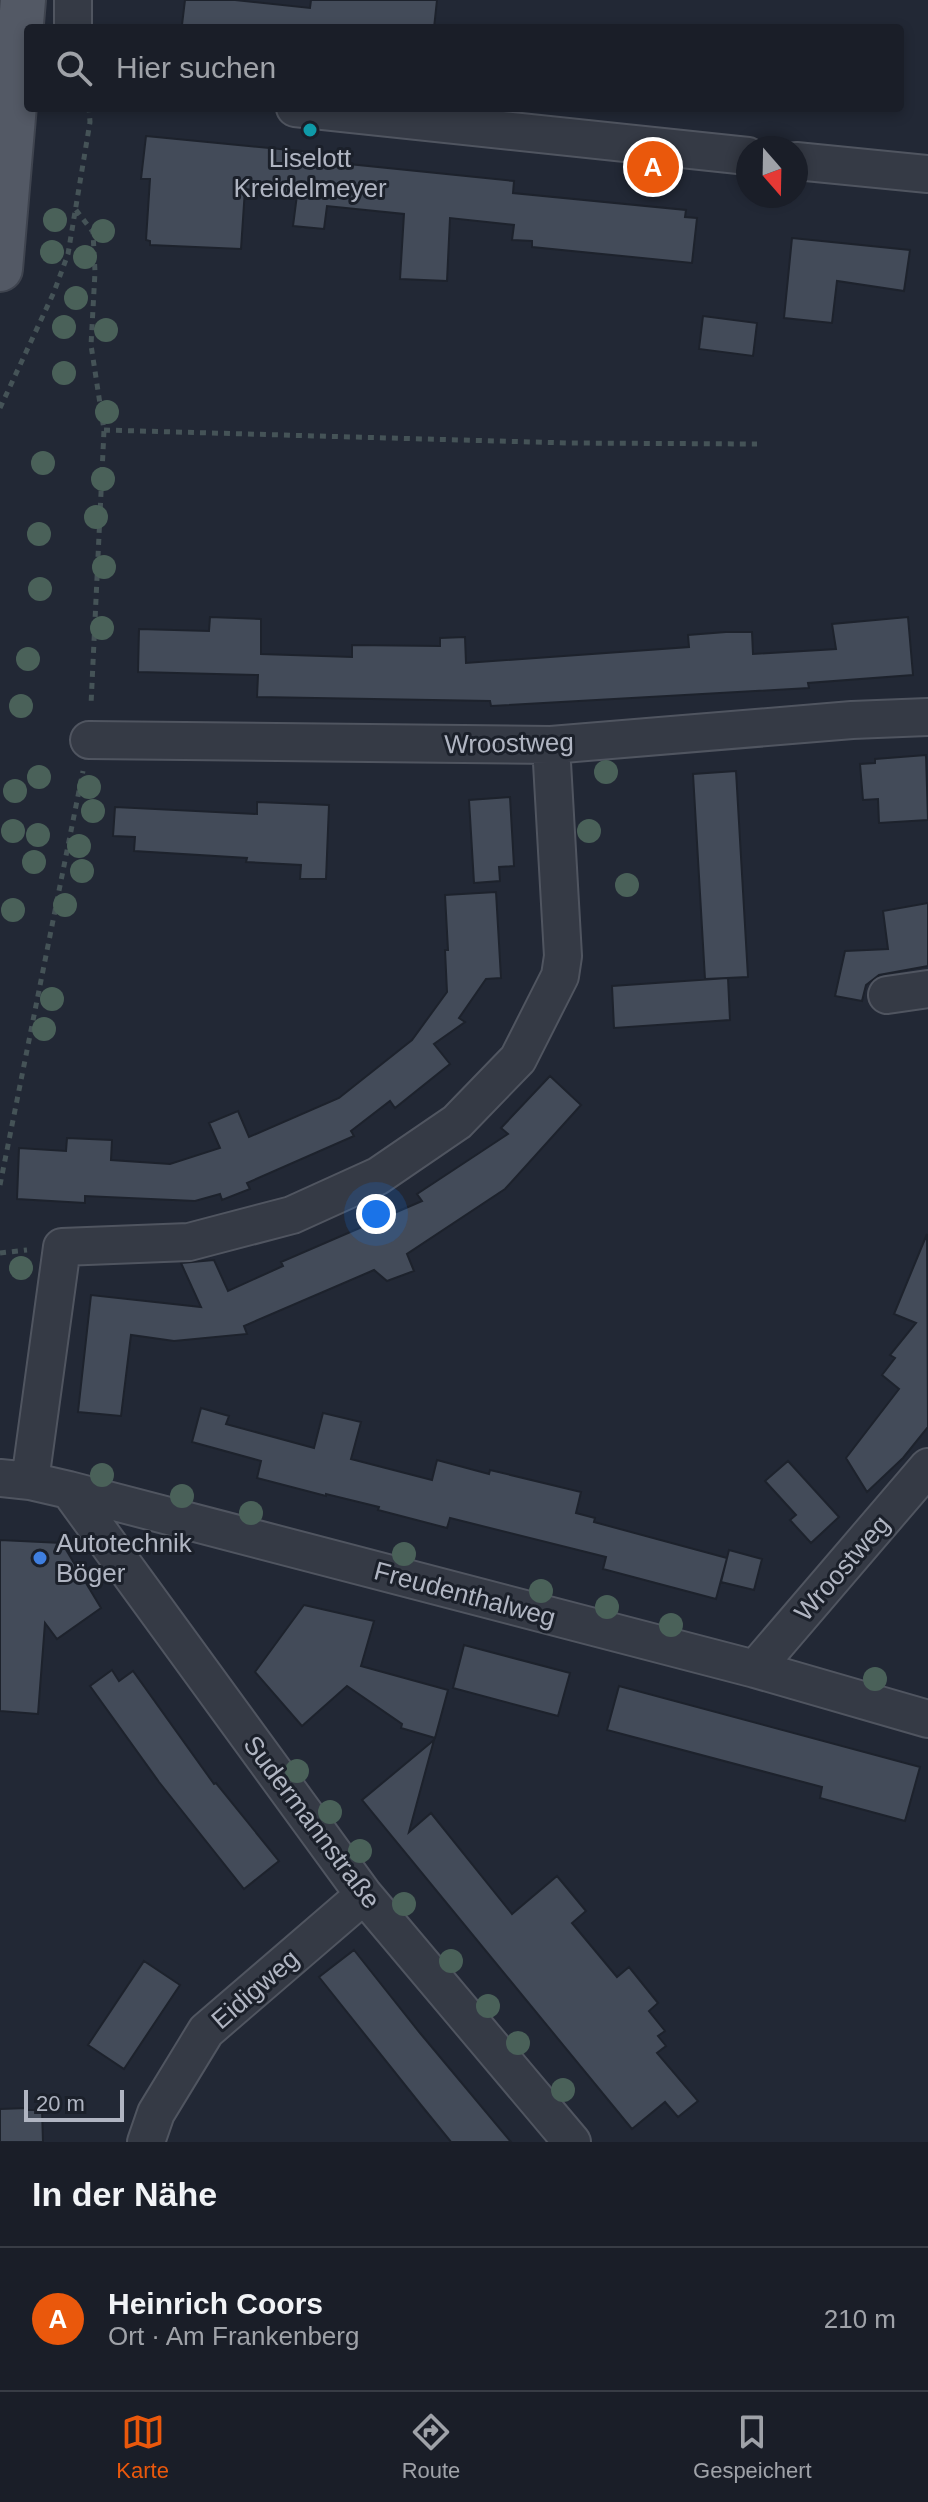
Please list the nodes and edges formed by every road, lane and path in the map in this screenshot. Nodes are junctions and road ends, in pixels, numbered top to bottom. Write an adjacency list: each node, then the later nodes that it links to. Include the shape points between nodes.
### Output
1 (23, 0): 4 (main road)
2 (73, 0): 3 (street)
3 (73, 24)
4 (18, 78): 11 (main road)
5 (89, 112): 10 (path)
6 (333, 112): 7 (street)
7 (736, 155)
8 (808, 162): 9 (street)
9 (928, 174)
10 (76, 210): 12 (path, via 54,292); 13 (path, via 93,232 91,345)
11 (0, 269)
12 (0, 408)
13 (104, 430): 14 (path); 16 (path)
14 (757, 444)
15 (928, 717): 17 (street, Wroostweg)
16 (89, 740): 17 (street, Wroostweg); 20 (path)
17 (551, 745): 22 (street, via 563,956 560,976 518,1059 457,1122 378,1176 292,1215 189,1242 62,1247)
18 (928, 989): 19 (street)
19 (887, 995)
20 (0, 1185)
21 (928, 1467): 24 (street, Wroostweg)
22 (15, 1480): 23 (street, Freudenthalweg)
23 (69, 1490): 24 (street, Freudenthalweg); 26 (street, Sudermannstraße)
24 (755, 1669): 25 (street, Freudenthalweg)
25 (928, 1719)
26 (364, 1895): 27 (street, Eidigweg, via 206,2031 156,2113); 28 (street, Sudermannstraße)
27 (146, 2142)
28 (572, 2142)

